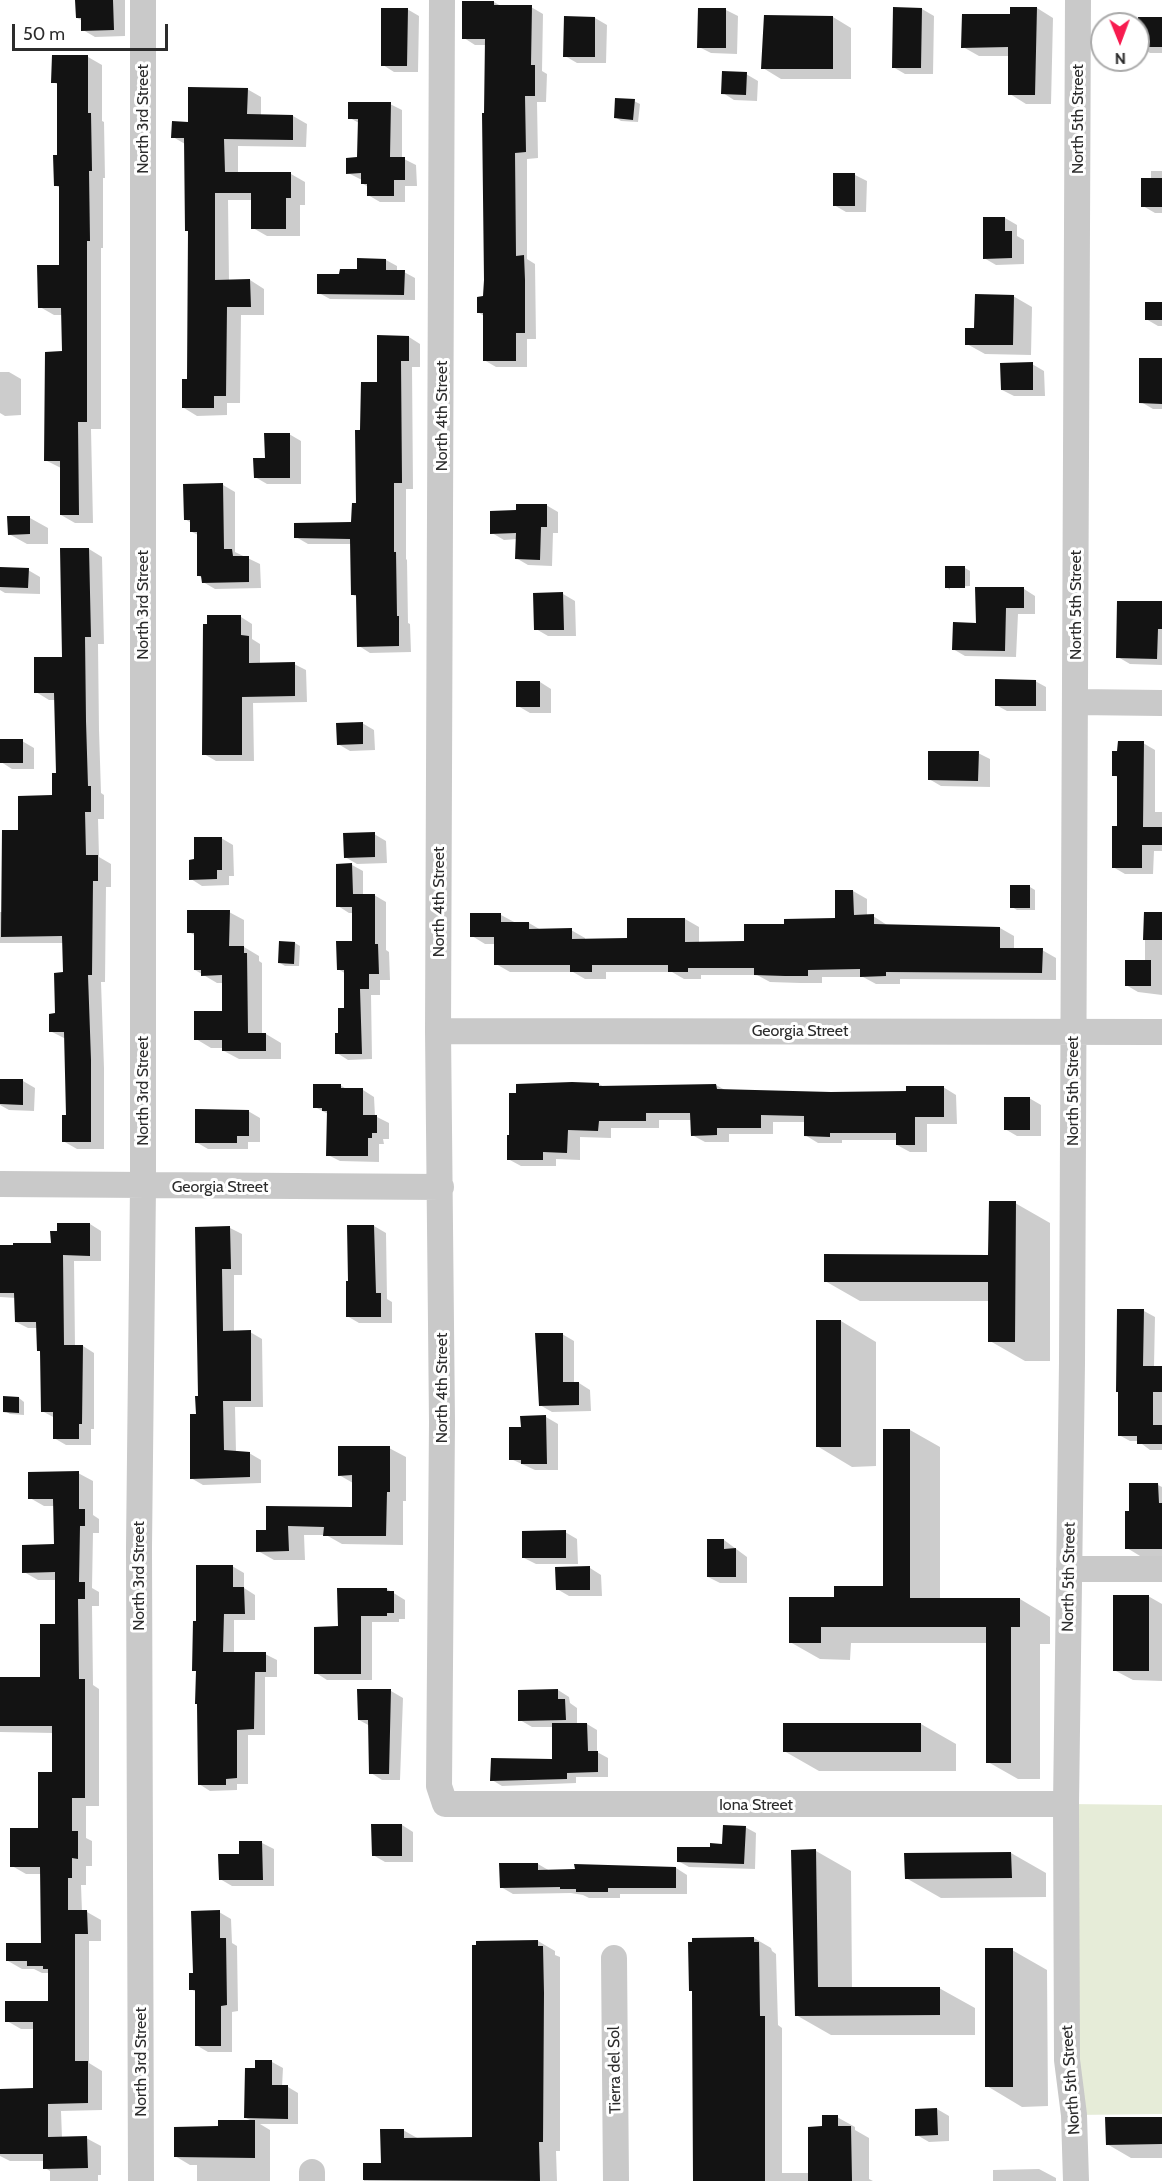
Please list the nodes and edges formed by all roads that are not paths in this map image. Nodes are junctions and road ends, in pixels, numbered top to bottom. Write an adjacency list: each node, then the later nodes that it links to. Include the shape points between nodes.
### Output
1 (144, 0): 10 (street, North 3rd Street)
2 (442, 0): 6 (street, North 4th Street)
3 (1078, 0): 4 (street, North 5th Street)
4 (1076, 702): 5 (street); 7 (street, North 5th Street)
5 (1162, 703)
6 (438, 1031): 7 (street, Georgia Street); 11 (street, North 4th Street)
7 (1074, 1032): 8 (street, Georgia Street); 12 (street, North 5th Street)
8 (1162, 1032)
9 (0, 1184): 10 (street, Georgia Street)
10 (143, 1186): 11 (street, Georgia Street); 17 (street, North 3rd Street, via 139,1547)
11 (441, 1187): 14 (street, North 4th Street, via 439,1786)
12 (1069, 1569): 13 (street); 15 (street, North 5th Street)
13 (1162, 1569)
14 (446, 1804): 15 (street, Iona Street)
15 (1066, 1804): 19 (street, North 5th Street, via 1067,2060)
16 (614, 1958): 18 (street, Tierra del Sol)
17 (141, 2181)
18 (616, 2181)
19 (1076, 2181)

